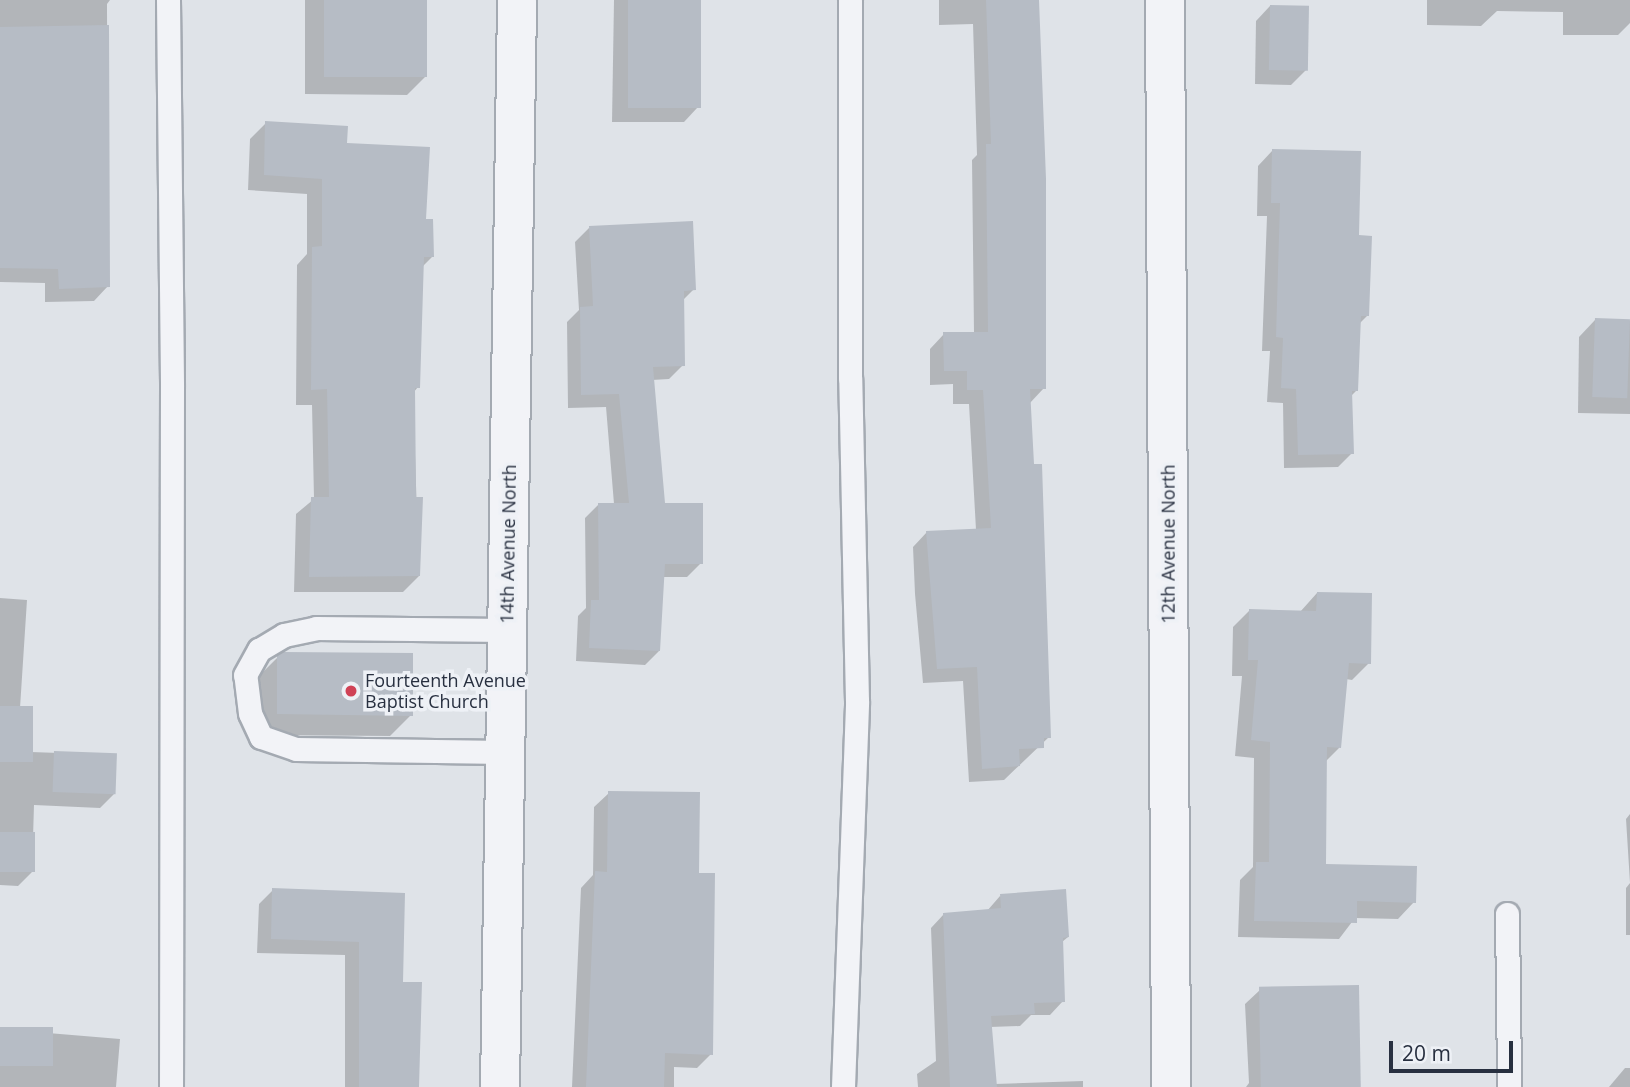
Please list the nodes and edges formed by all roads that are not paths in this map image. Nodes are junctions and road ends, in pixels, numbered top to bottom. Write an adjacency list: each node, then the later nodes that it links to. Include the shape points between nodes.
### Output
1 (168, 0): 8 (lane)
2 (517, 0): 5 (street, 14th Avenue North)
3 (850, 0): 10 (lane, via 850,377 857,701)
4 (1165, 0): 11 (street, 12th Avenue North)
5 (507, 630): 6 (street, 14th Avenue North); 6 (lane, via 316,628 284,635 259,650 245,675 250,713 261,737 296,749)
6 (505, 752): 9 (street, 14th Avenue North)
7 (1507, 914): 12 (lane)
8 (171, 1087)
9 (500, 1087)
10 (843, 1087)
11 (1171, 1087)
12 (1509, 1087)

